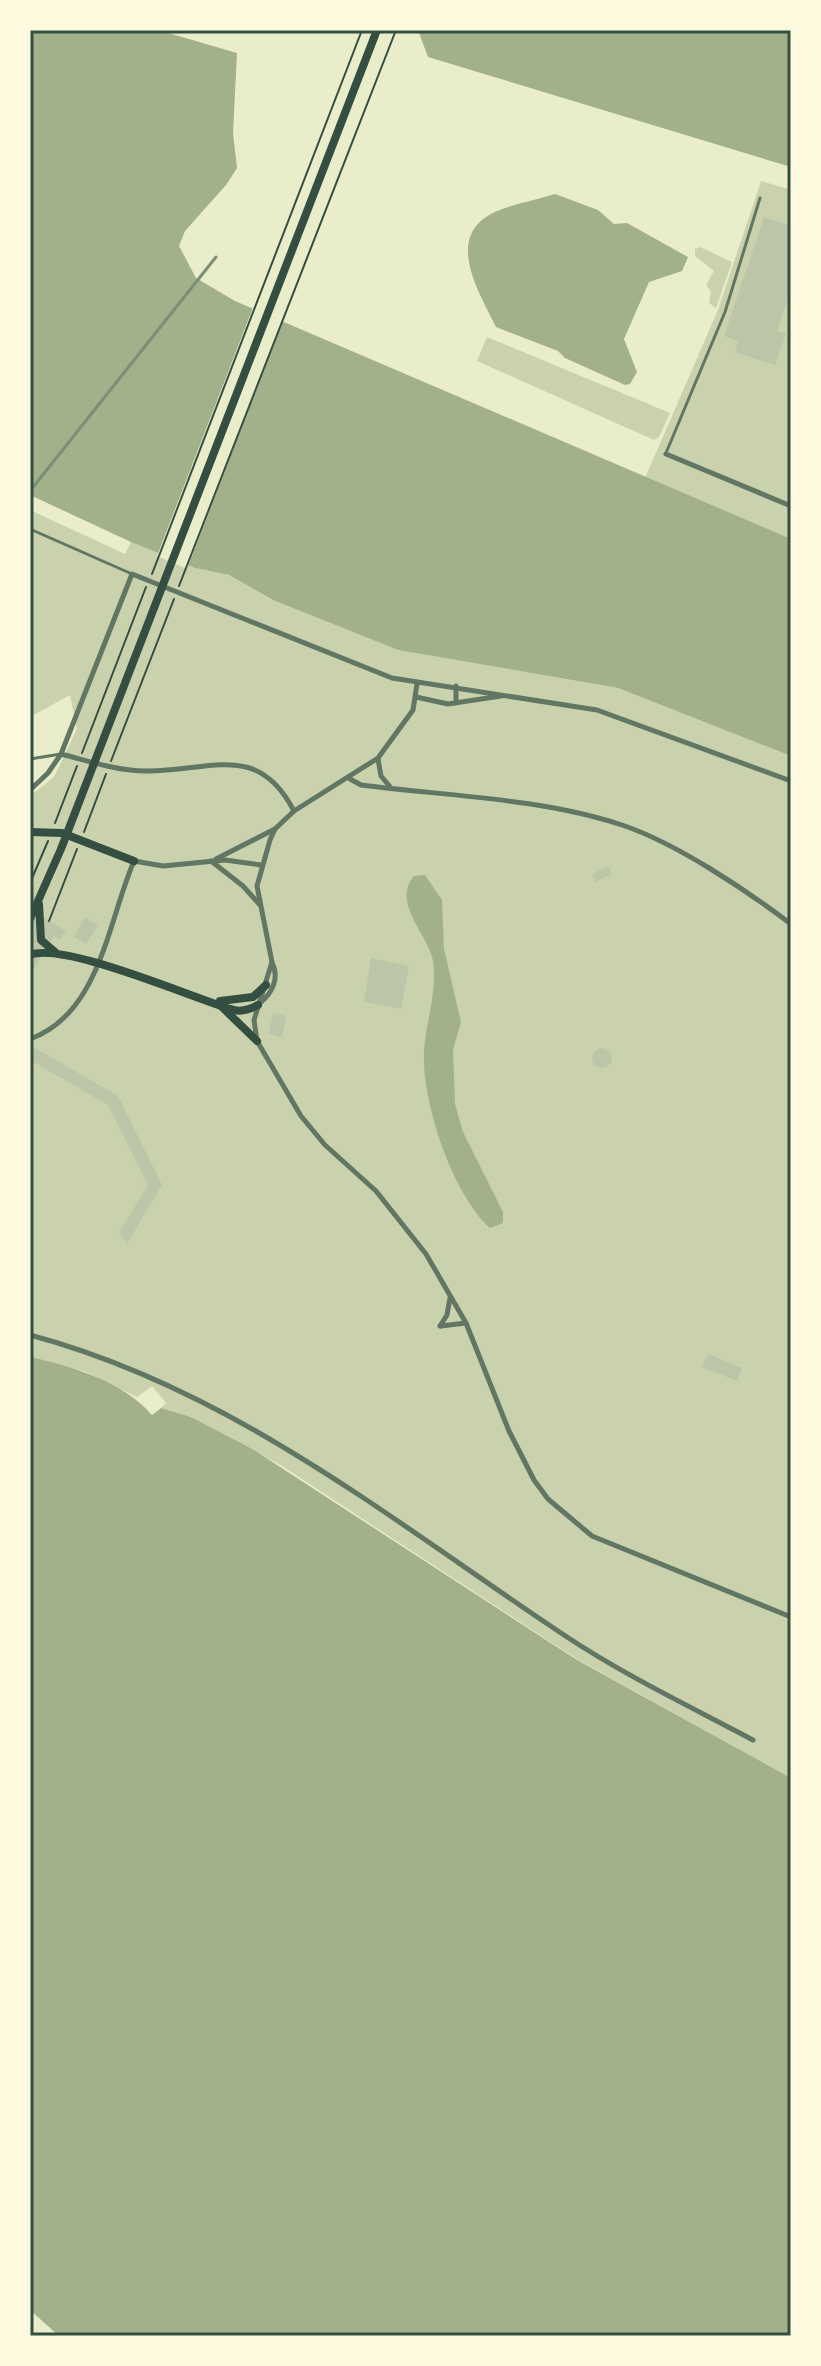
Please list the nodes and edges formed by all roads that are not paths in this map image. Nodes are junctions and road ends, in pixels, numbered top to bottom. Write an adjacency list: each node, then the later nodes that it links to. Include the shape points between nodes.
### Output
1 (377, 30): 25 (main road)
2 (760, 198): 3 (lane, via 725,312)
3 (666, 454): 4 (street)
4 (791, 506)
5 (30, 529): 6 (lane)
6 (132, 574): 7 (street, via 364,668); 12 (street)
7 (417, 684): 8 (street); 10 (street)
8 (456, 686): 9 (street); 11 (street)
9 (506, 695): 11 (street); 16 (street, via 615,716)
10 (416, 697): 11 (street); 13 (street, via 404,725)
11 (456, 703)
12 (61, 754): 14 (lane); 18 (street); 19 (street, via 134,771 243,764 273,780)
13 (378, 758): 15 (street); 17 (street, via 381,776)
14 (30, 759)
15 (350, 779): 17 (street); 19 (street)
16 (791, 781)
17 (391, 788): 29 (street, via 576,812 621,825 687,856)
18 (30, 790)
19 (294, 811): 20 (street)
20 (275, 829): 23 (street); 24 (street)
21 (32, 832): 22 (main road, via 62,833)
22 (134, 861): 23 (street, via 163,866); 36 (street, via 83,995 63,1021)
23 (211, 861): 24 (street); 26 (street)
24 (261, 865): 26 (street)
25 (39, 902): 27 (main road); 28 (main road); 31 (main road, via 41,940)
26 (260, 906): 32 (street)
27 (30, 911)
28 (30, 919)
29 (791, 924)
30 (30, 955): 31 (main road)
31 (59, 955): 34 (main road)
32 (272, 962): 33 (street); 35 (street, via 274,985)
33 (266, 985): 34 (main road, via 253,997); 35 (street)
34 (215, 1001): 35 (main road, via 235,1010); 37 (main road)
35 (258, 1005): 37 (street)
36 (30, 1039)
37 (257, 1041): 38 (street, via 301,1116 395,1214)
38 (449, 1293): 39 (street); 39 (street, via 450,1305 440,1326)
39 (466, 1323): 41 (street, via 524,1460 566,1517 613,1545)
40 (30, 1335): 42 (street, via 114,1361 233,1415 570,1639)
41 (791, 1617)
42 (753, 1740)

